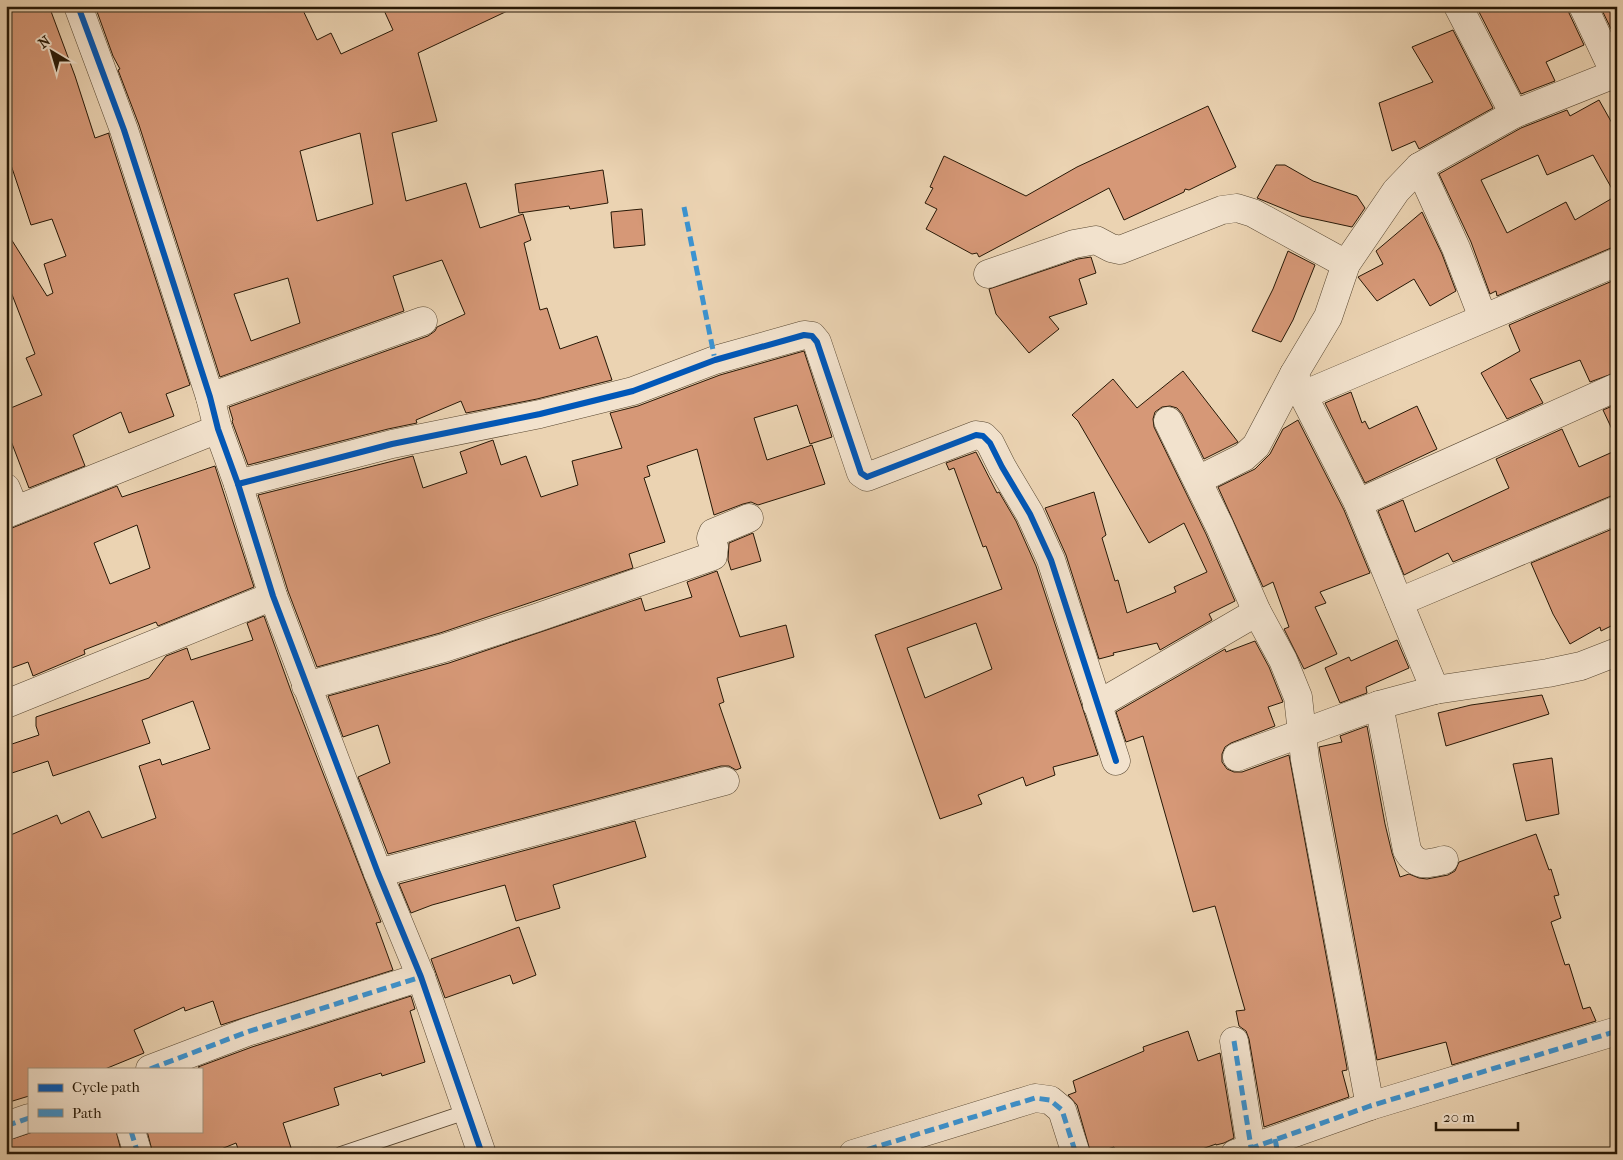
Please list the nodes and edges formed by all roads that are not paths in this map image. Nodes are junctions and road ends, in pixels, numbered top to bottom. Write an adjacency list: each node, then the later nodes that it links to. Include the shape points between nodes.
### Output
1 (78, 6): 14 (street, via 124,130)
2 (1458, 6): 5 (street)
3 (1583, 6): 4 (street)
4 (1616, 75): 5 (street)
5 (1514, 114): 6 (street)
6 (1419, 167): 8 (street, via 1396,191); 10 (street)
7 (1617, 262): 10 (street)
8 (1346, 264): 9 (street, via 1253,213 1237,208 1222,210 1120,250 1096,240 1074,244); 12 (street, via 1328,317)
9 (988, 274)
10 (1484, 318): 12 (street)
11 (423, 321): 14 (street)
12 (1299, 384): 17 (street, via 1256,446 1244,457); 19 (street)
13 (1617, 387): 19 (street)
14 (210, 396): 16 (street)
15 (1168, 421): 17 (street)
16 (218, 429): 18 (street); 20 (street)
17 (1198, 480): 25 (street)
18 (238, 484): 23 (street); 30 (street, via 392,444 633,391 715,360 804,335 812,336 817,342 864,476 976,435 983,436 990,443 1030,514 1051,560)
19 (1358, 503): 24 (street)
20 (9, 504)
21 (1617, 510): 24 (street)
22 (749, 518): 27 (street, via 711,535 713,556 444,648)
23 (272, 596): 27 (street); 29 (street)
24 (1399, 602): 28 (street)
25 (1258, 612): 30 (street); 32 (street, via 1284,660 1298,697)
26 (1617, 652): 28 (street, via 1581,666 1548,673)
27 (306, 686): 37 (street)
28 (1435, 690): 31 (street)
29 (6, 704)
30 (1097, 705): 34 (street)
31 (1379, 705): 32 (street); 36 (street, via 1407,850 1412,858 1425,864)
32 (1303, 734): 33 (street); 42 (street, via 1305,760)
33 (1236, 757)
34 (1116, 760)
35 (725, 781): 37 (street)
36 (1444, 860)
37 (378, 872): 38 (street)
38 (421, 977): 41 (street, via 247,1032); 43 (street)
39 (1617, 1032): 42 (street)
40 (1234, 1040): 47 (street)
41 (153, 1068)
42 (1370, 1106): 47 (street)
43 (466, 1112): 49 (lane); 50 (street)
44 (28, 1118): 45 (street)
45 (6, 1126)
46 (131, 1132): 48 (street)
47 (1260, 1148)
48 (138, 1154)
49 (341, 1154)
50 (482, 1154)
51 (853, 1154): 52 (street, via 1035,1098 1050,1100 1062,1110)
52 (1076, 1154)

